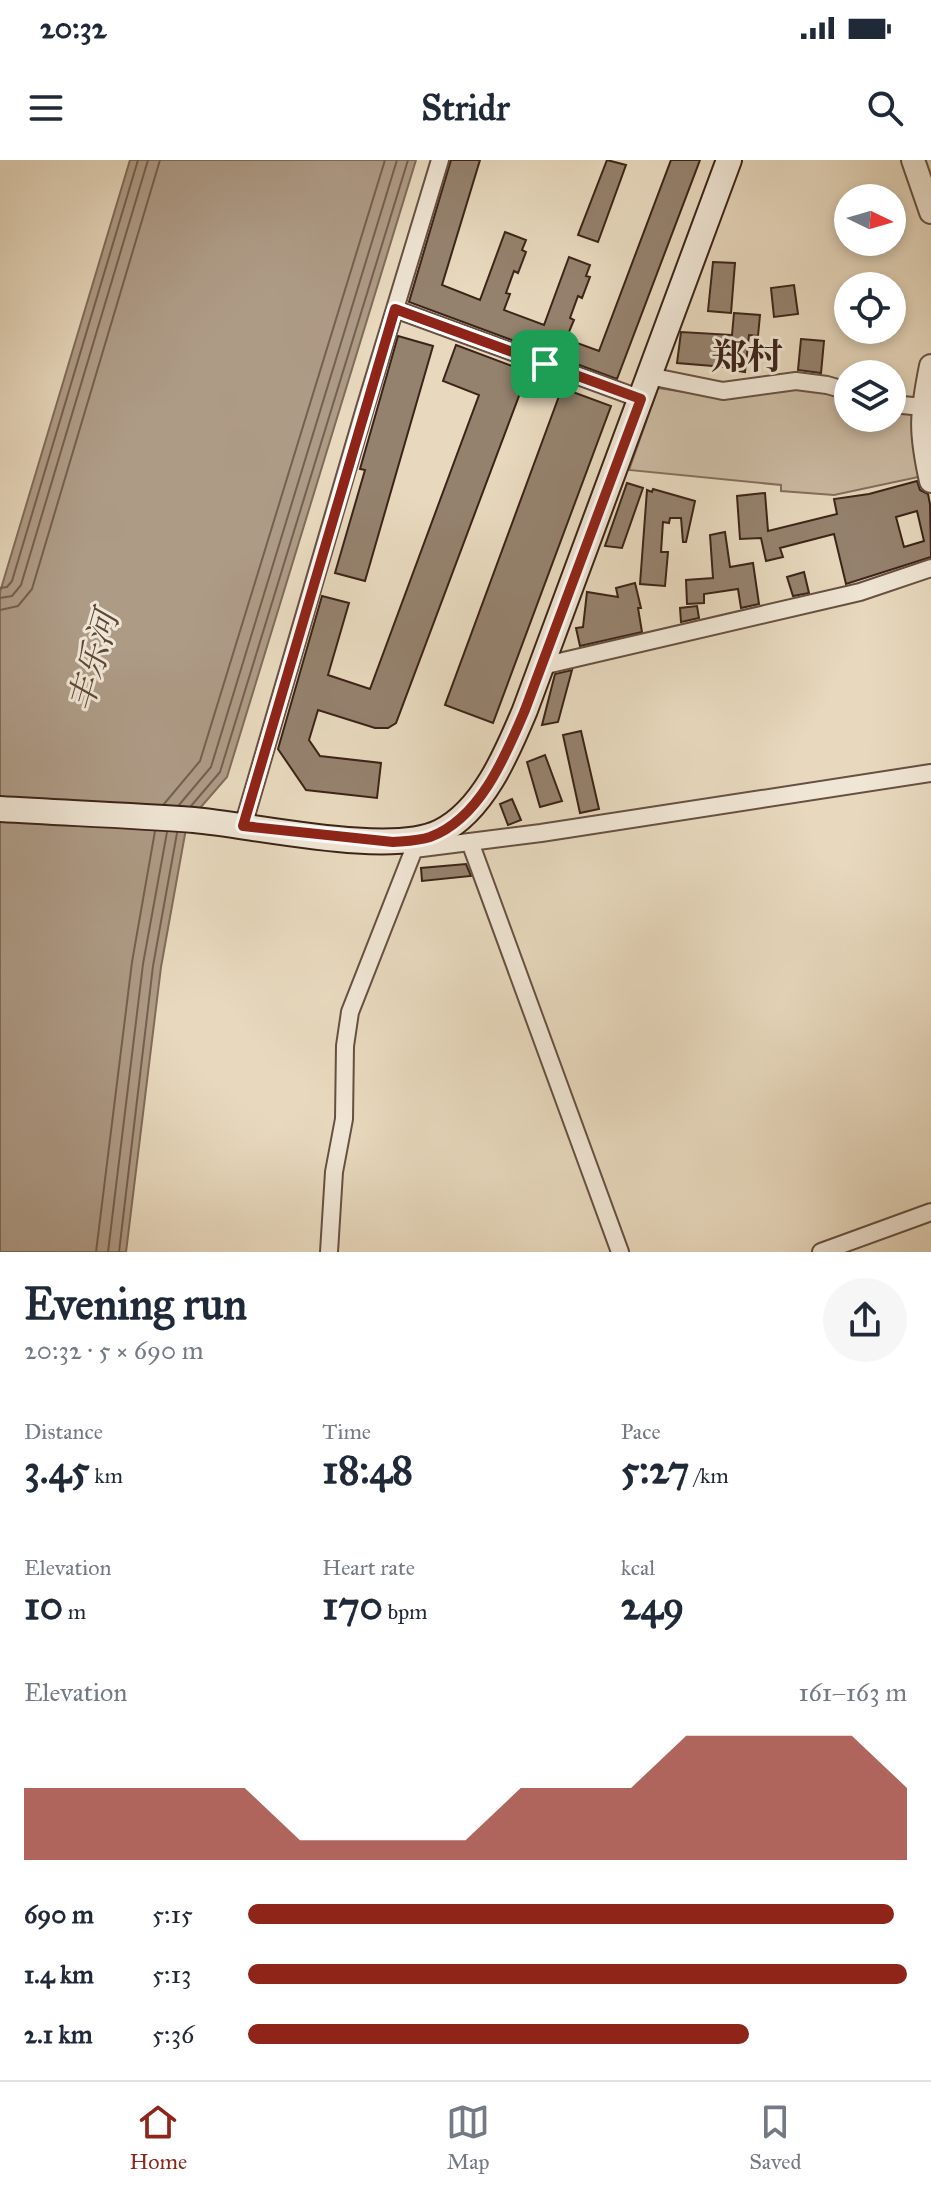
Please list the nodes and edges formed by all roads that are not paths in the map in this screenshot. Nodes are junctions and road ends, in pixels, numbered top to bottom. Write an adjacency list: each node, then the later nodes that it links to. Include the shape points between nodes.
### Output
1 (440, 160): 5 (street)
2 (729, 160): 8 (main road)
3 (913, 160): 4 (street)
4 (931, 212)
5 (395, 309): 8 (street); 16 (street)
6 (931, 366): 10 (street)
7 (834, 387): 8 (street, via 796,381 723,391)
8 (645, 388): 13 (main road)
9 (906, 405): 10 (street)
10 (923, 407): 11 (street, via 922,439)
11 (931, 481)
12 (931, 568): 13 (street, via 860,592)
13 (542, 666): 18 (main road, via 509,746 469,809 449,827)
14 (931, 773): 17 (street)
15 (0, 809): 16 (main road)
16 (243, 826): 18 (main road)
17 (470, 842): 18 (street); 21 (street)
18 (404, 846): 20 (street, via 350,1012)
19 (931, 1212): 22 (street)
20 (329, 1252)
21 (620, 1252)
22 (821, 1252)

